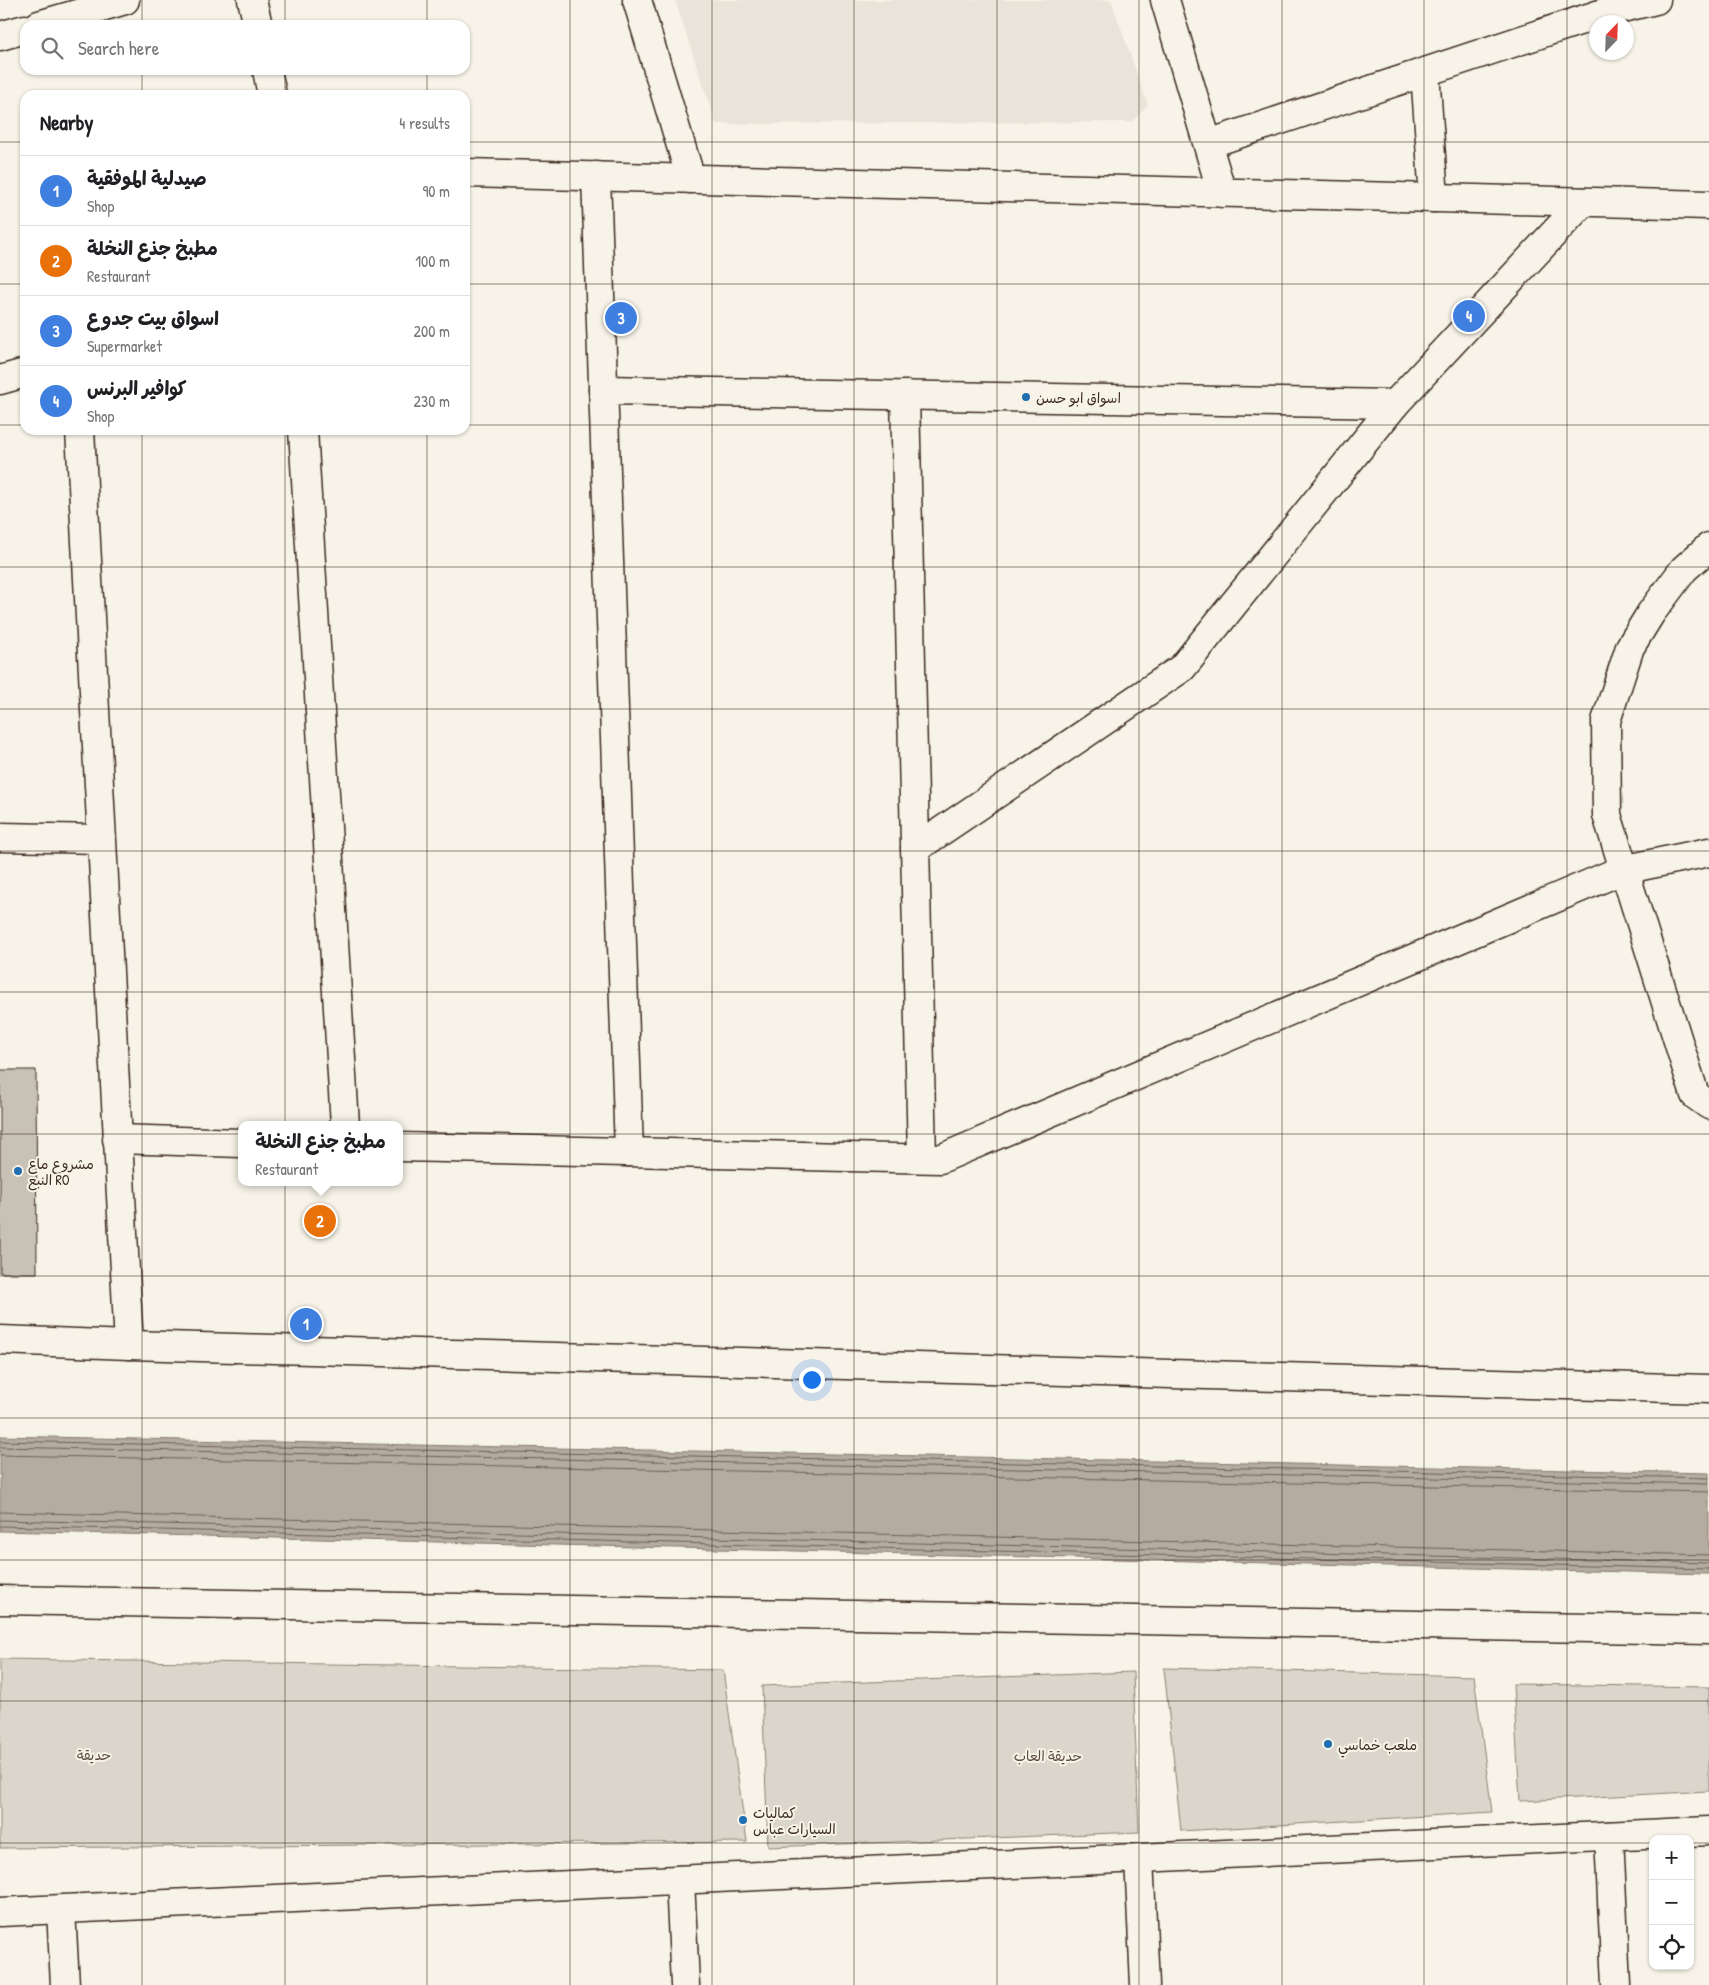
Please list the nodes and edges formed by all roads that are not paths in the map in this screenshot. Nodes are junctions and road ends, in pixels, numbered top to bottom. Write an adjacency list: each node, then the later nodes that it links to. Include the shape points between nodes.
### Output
1 (125, 0): 7 (street)
2 (252, 0): 8 (street)
3 (637, 0): 17 (street)
4 (1165, 0): 14 (street)
5 (1656, 0): 6 (street)
6 (1604, 6): 11 (street)
7 (56, 20)
8 (257, 20)
9 (20, 30): 10 (street)
10 (0, 36)
11 (1425, 72): 14 (street); 19 (street)
12 (268, 75): 13 (street)
13 (271, 90)
14 (1208, 144): 18 (street)
15 (470, 173): 16 (street)
16 (596, 176): 17 (street); 24 (street)
17 (691, 178): 18 (street)
18 (1222, 193): 19 (street)
19 (1434, 198): 20 (street)
20 (1583, 202): 21 (street); 26 (street)
21 (1709, 205)
22 (20, 374): 23 (street)
23 (0, 380)
24 (603, 390): 25 (street); 40 (street)
25 (905, 395): 26 (street); 32 (street)
26 (1395, 404): 32 (street, via 1182,668)
27 (80, 435): 31 (street)
28 (303, 435): 36 (street)
29 (1709, 547): 34 (street, via 1684,569 1630,647 1606,721 1607,815)
30 (0, 837): 31 (street)
31 (101, 839): 37 (street)
32 (915, 849): 41 (street)
33 (1709, 852): 34 (street)
34 (1622, 870): 35 (street, via 1695,1095); 41 (street, via 950,1155 940,1159)
35 (1709, 1105)
36 (345, 1121)
37 (117, 1138): 38 (street); 43 (street)
38 (238, 1142)
39 (403, 1147): 40 (street)
40 (630, 1152): 41 (street)
41 (922, 1158)
42 (0, 1340): 43 (street)
43 (129, 1346): 44 (street)
44 (1709, 1389)
45 (0, 1600): 46 (street)
46 (1709, 1630)
47 (1709, 1831): 48 (street)
48 (1609, 1836): 49 (street); 56 (street)
49 (1139, 1858): 50 (street); 55 (street)
50 (680, 1880): 51 (street); 54 (street)
51 (61, 1910): 52 (street); 53 (street)
52 (0, 1912)
53 (65, 1985)
54 (685, 1985)
55 (1145, 1985)
56 (1616, 1985)

